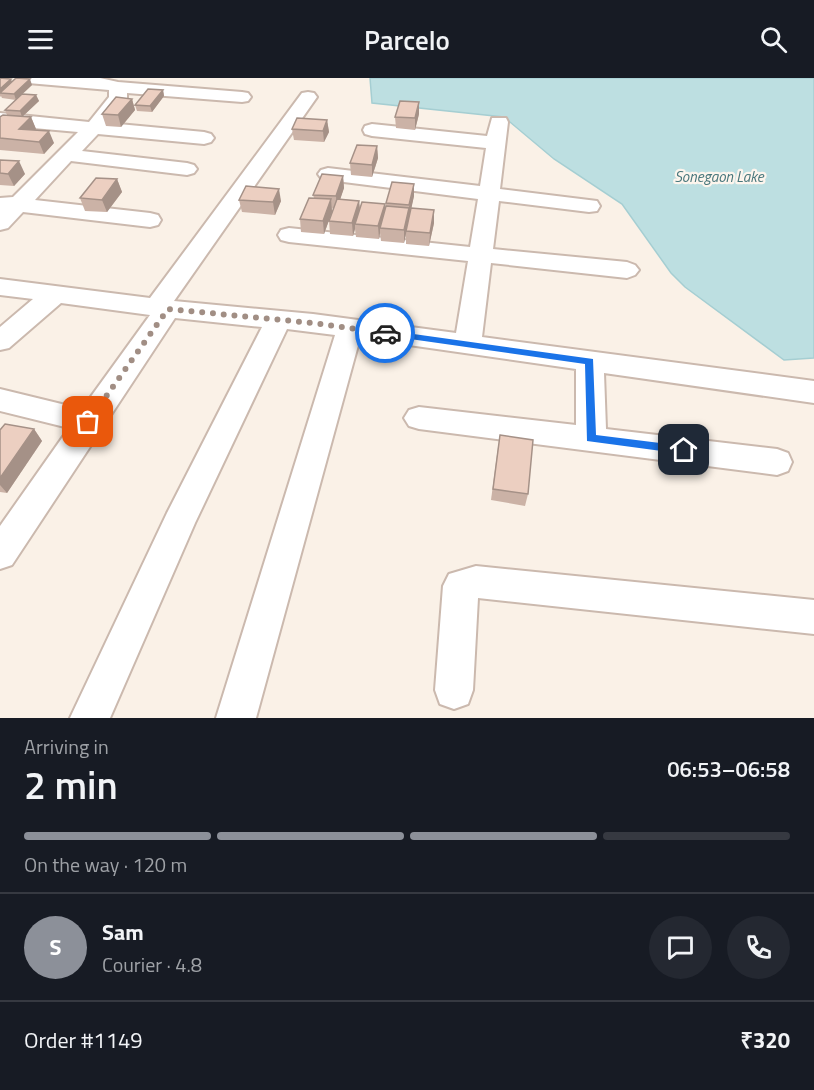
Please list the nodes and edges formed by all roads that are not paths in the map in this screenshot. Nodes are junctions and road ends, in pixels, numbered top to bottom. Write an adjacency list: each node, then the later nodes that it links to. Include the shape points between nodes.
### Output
1 (28, 78): 2 (street)
2 (118, 87): 3 (street); 6 (street, via 118,98)
3 (242, 97)
4 (308, 97): 22 (street)
5 (3, 122): 6 (street)
6 (94, 127): 8 (street); 9 (street)
7 (372, 130): 12 (street, via 497,133)
8 (204, 138)
9 (67, 155): 10 (street); 13 (street)
10 (187, 169)
11 (328, 174): 12 (street)
12 (488, 192): 14 (street); 18 (street)
13 (9, 204): 15 (street); 16 (street)
14 (590, 206)
15 (150, 220)
16 (0, 223)
17 (289, 235): 18 (street)
18 (480, 255): 19 (street); 26 (street)
19 (627, 270)
20 (0, 287): 21 (street)
21 (57, 293): 22 (street); 25 (street)
22 (162, 308): 23 (street); 31 (street)
23 (279, 320): 24 (street); 37 (street, via 179,523)
24 (350, 328): 26 (street); 38 (street)
25 (0, 341)
26 (468, 344): 27 (street)
27 (590, 361): 28 (street); 32 (street)
28 (814, 392)
29 (0, 400): 31 (street)
30 (419, 418): 32 (street)
31 (88, 422): 34 (street)
32 (591, 438): 33 (street)
33 (777, 462)
34 (1, 550)
35 (814, 618): 36 (street, via 476,582 461,586)
36 (454, 690)
37 (90, 718)
38 (237, 718)

